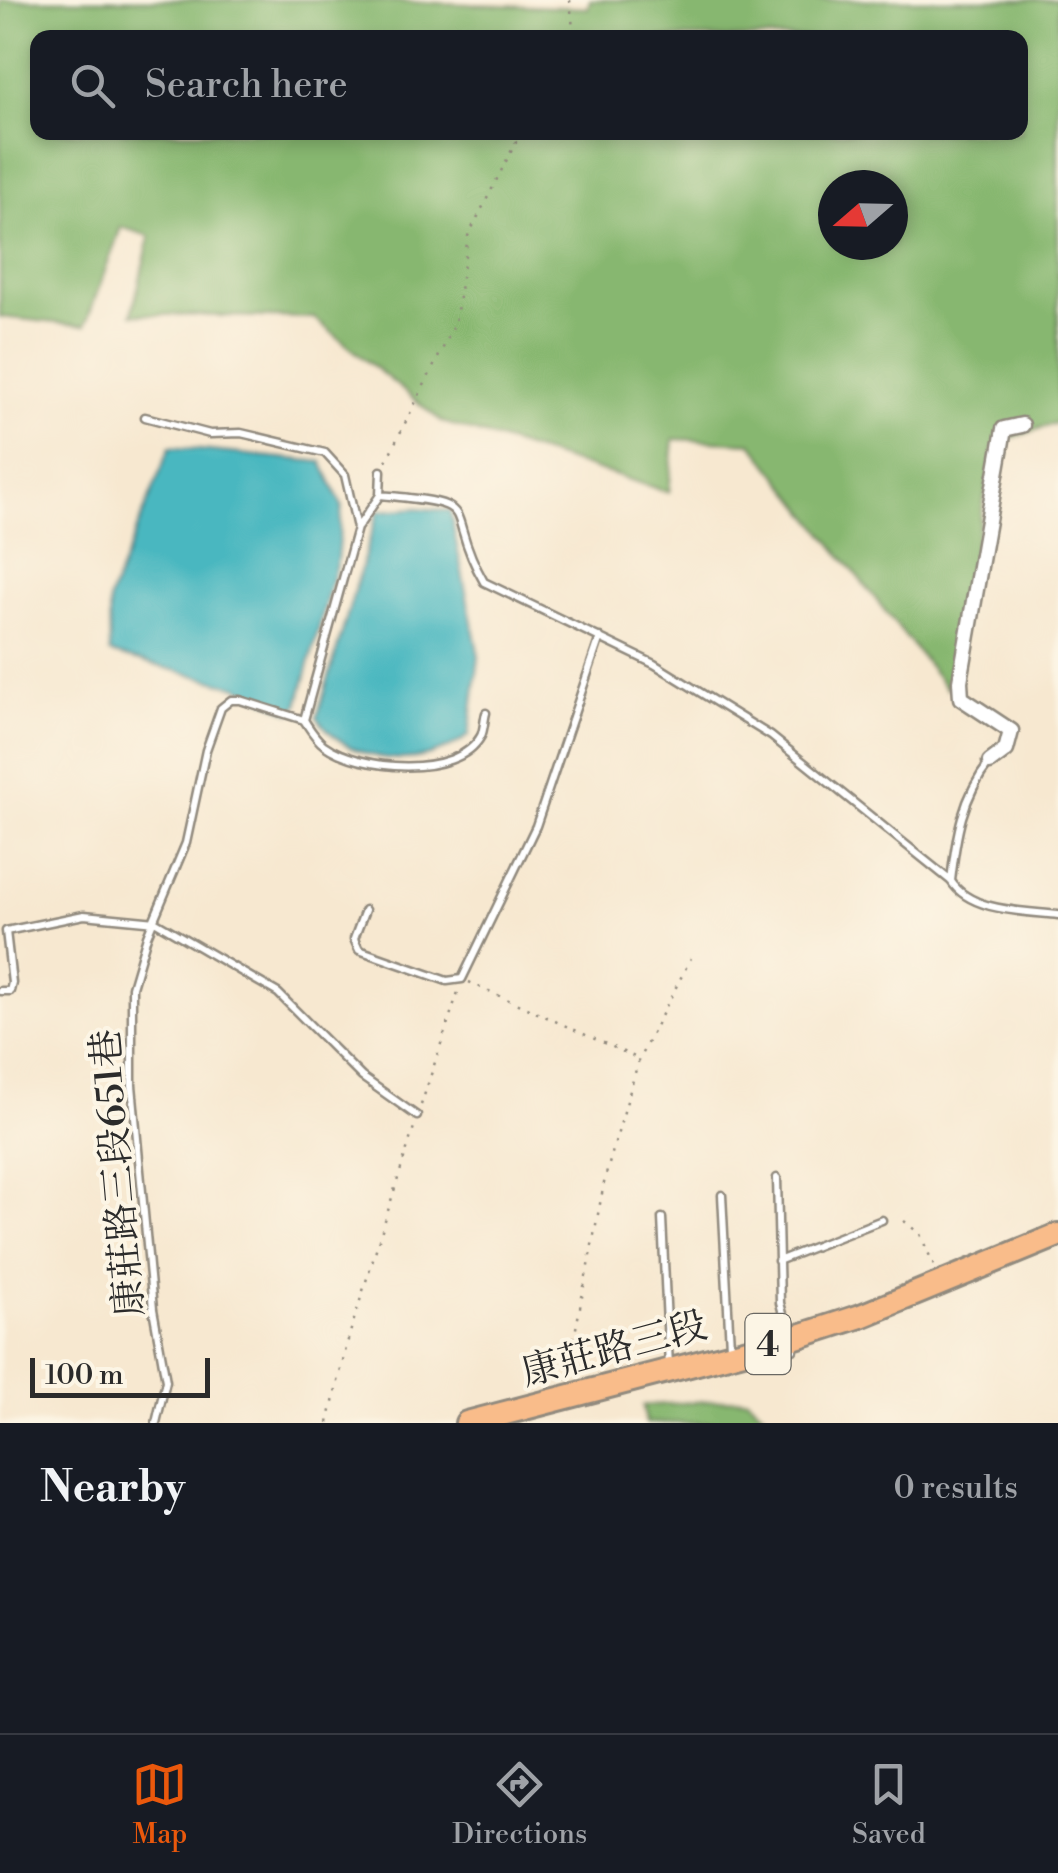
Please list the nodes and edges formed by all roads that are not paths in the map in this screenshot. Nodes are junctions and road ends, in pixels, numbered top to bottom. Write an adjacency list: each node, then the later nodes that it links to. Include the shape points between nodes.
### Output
1 (145, 417): 5 (lane, via 325,453 346,475)
2 (1022, 425): 9 (street, via 1004,429 960,681 961,698 1011,731 1006,750)
3 (381, 470): 4 (lane)
4 (380, 495): 5 (lane); 6 (lane, via 442,500 459,513 484,582)
5 (358, 528): 8 (lane)
6 (600, 637): 10 (lane, via 772,736); 11 (lane, via 536,826 462,979 447,981 359,950 354,939)
7 (486, 713): 8 (lane, via 481,736 466,753 434,767 343,754 325,746)
8 (304, 720): 13 (lane, 康莊路三段651巷, via 240,700 222,708 186,843)
9 (990, 762): 10 (lane, via 971,785 962,812)
10 (951, 880): 12 (lane, via 959,893 1000,908)
11 (365, 910)
12 (1058, 915)
13 (156, 922): 14 (lane, via 84,915); 16 (lane, via 278,993 362,1077); 27 (lane, 康莊路三段651巷, via 132,988 130,1033 153,1309 166,1381)
14 (3, 932): 15 (lane, via 12,983 10,991)
15 (0, 991)
16 (417, 1116)
17 (777, 1178): 23 (lane)
18 (722, 1195): 25 (lane)
19 (662, 1218): 26 (lane)
20 (882, 1220): 23 (lane)
21 (1058, 1235): 24 (main road, 康莊路三段 / 4)
22 (1058, 1248): 24 (main road, 康莊路三段 / 4, via 898,1316)
23 (778, 1262): 24 (lane)
24 (792, 1344): 25 (main road, 康莊路三段 / 4); 29 (main road, 康莊路三段 / 4)
25 (730, 1354): 26 (main road, 康莊路三段 / 4)
26 (669, 1368): 28 (main road, 康莊路三段 / 4)
27 (156, 1423)
28 (467, 1423)
29 (518, 1423)

